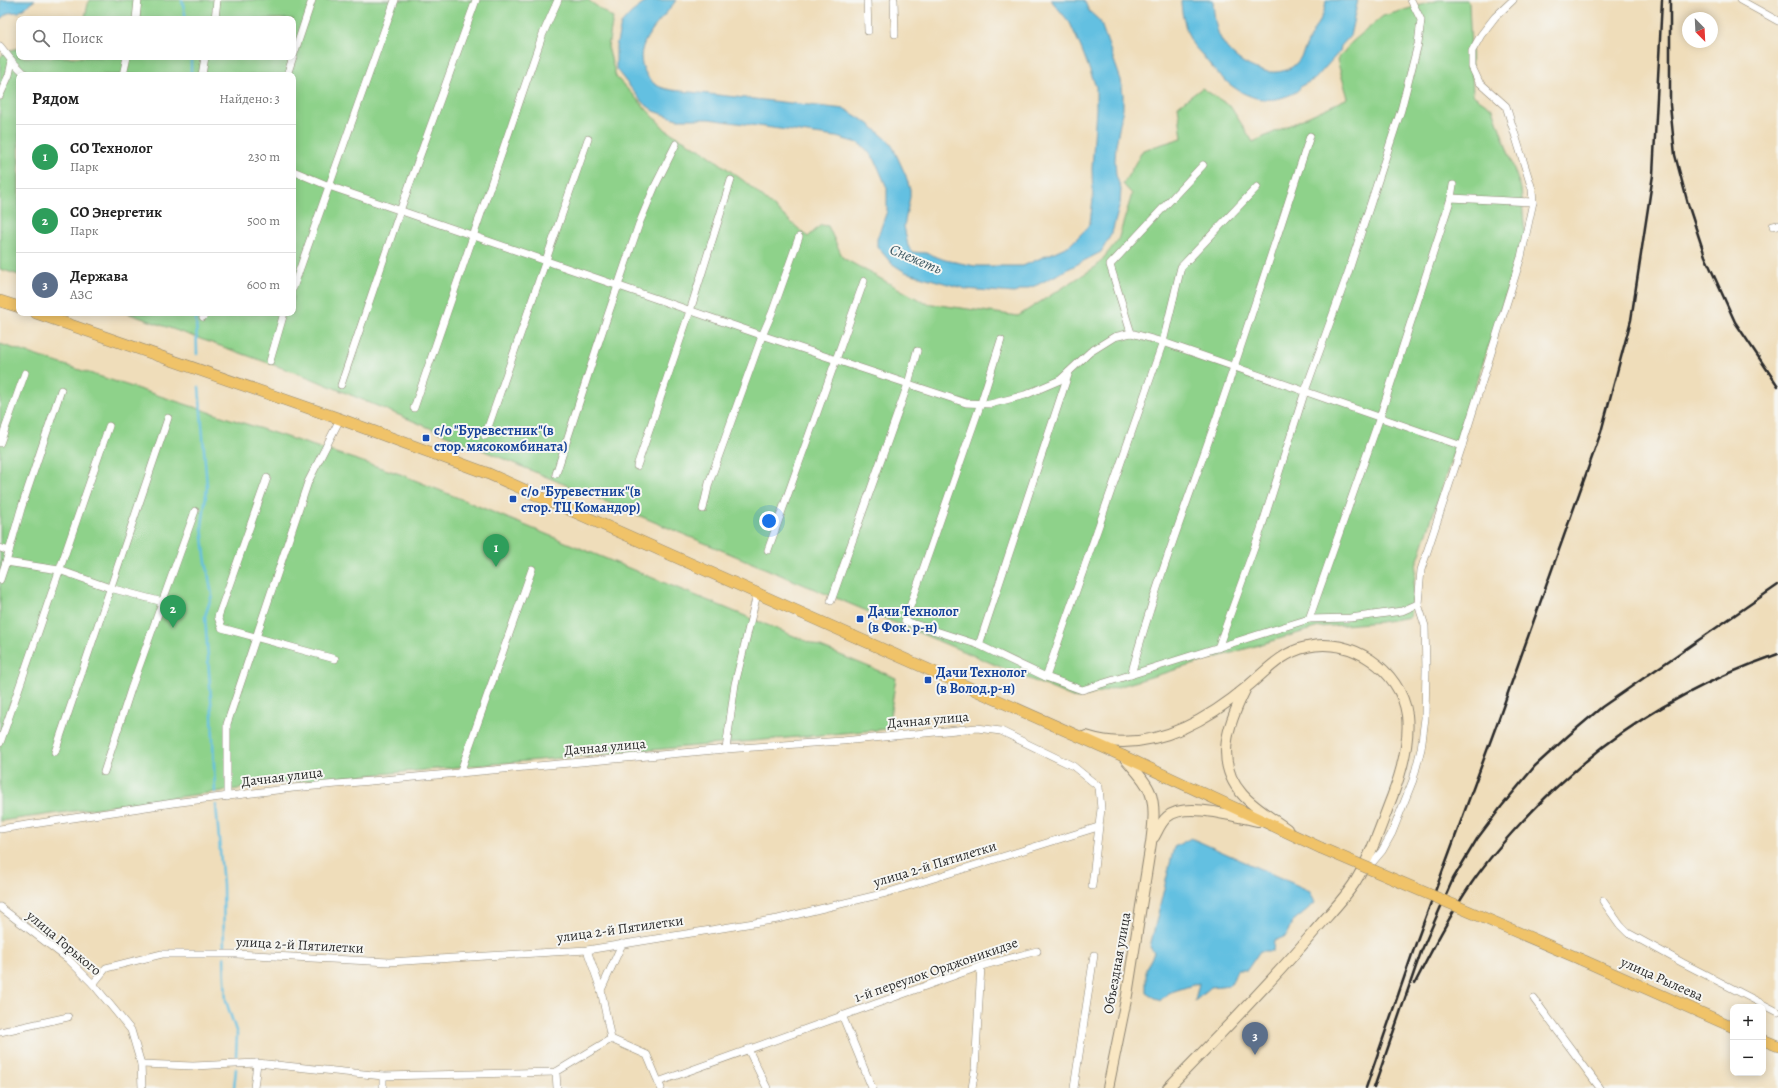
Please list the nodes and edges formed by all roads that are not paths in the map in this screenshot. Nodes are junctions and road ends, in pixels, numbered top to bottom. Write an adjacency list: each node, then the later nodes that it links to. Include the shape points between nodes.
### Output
1 (138, 0): 12 (street)
2 (217, 0): 13 (street)
3 (312, 0): 18 (street)
4 (394, 0): 36 (street)
5 (476, 0): 40 (street)
6 (558, 0): 41 (street, via 542,36)
7 (867, 0): 15 (street)
8 (894, 0): 16 (street)
9 (1411, 0): 65 (street, via 1421,20 1418,44 1401,110 1348,274)
10 (1513, 0): 39 (street, via 1481,34 1472,51 1472,67 1479,82 1506,106 1532,189)
11 (1740, 0): 14 (street)
12 (136, 16)
13 (215, 16)
14 (1778, 22)
15 (868, 31)
16 (895, 34)
17 (0, 46): 22 (street)
18 (296, 48)
19 (126, 60): 24 (street)
20 (204, 60): 25 (street)
21 (292, 60): 26 (street)
22 (12, 61): 23 (street); 27 (street, via 9,75)
23 (23, 72)
24 (124, 72)
25 (202, 72)
26 (288, 72)
27 (2, 85): 28 (street)
28 (0, 95)
29 (1310, 136): 59 (street)
30 (588, 138): 43 (street)
31 (676, 144): 46 (street, via 639,224)
32 (1202, 165): 52 (street, via 1110,265)
33 (296, 172): 36 (street)
34 (731, 180): 49 (street)
35 (1453, 185): 38 (street)
36 (329, 186): 40 (street); 44 (street)
37 (1257, 187): 55 (street, via 1181,267)
38 (1451, 198): 39 (street); 68 (street)
39 (1533, 202): 74 (street, via 1521,257)
40 (400, 211): 41 (street); 63 (street)
41 (474, 236): 43 (street); 67 (street)
42 (799, 237): 53 (street)
43 (546, 261): 46 (street); 72 (street)
44 (296, 280)
45 (864, 281): 58 (street)
46 (617, 286): 49 (street); 76 (street)
47 (0, 301): 48 (main road)
48 (16, 306)
49 (690, 311): 53 (street); 75 (street)
50 (45, 316): 70 (main road, улица Рылеева)
51 (283, 316): 57 (street)
52 (1131, 333): 55 (street); 60 (street, via 1114,337 1090,352)
53 (762, 336): 58 (street); 78 (street, via 709,483)
54 (1001, 340): 66 (street)
55 (1163, 342): 59 (street); 98 (street)
56 (918, 351): 62 (street)
57 (270, 360)
58 (836, 360): 62 (street); 81 (street)
59 (1234, 366): 65 (street); 97 (street, via 1165,564 1141,637)
60 (1069, 371): 66 (street, via 1060,380 1025,395 990,404); 94 (street)
61 (25, 373): 73 (street)
62 (908, 384): 66 (street, via 966,402); 89 (street)
63 (341, 385)
64 (61, 390): 82 (street, via 20,509)
65 (1305, 391): 68 (street); 95 (street, via 1261,529)
66 (981, 403): 94 (street, via 905,620)
67 (414, 408)
68 (1380, 417): 74 (street); 92 (street)
69 (168, 418): 87 (street)
70 (340, 419): 88 (main road, улица Рылеева, via 489,474); 93 (street, via 308,482)
71 (109, 426): 85 (street)
72 (485, 436)
73 (0, 443)
74 (1462, 446): 91 (street, via 1421,570)
75 (637, 466)
76 (556, 474)
77 (267, 478): 93 (street, via 218,617 222,628)
78 (704, 509)
79 (195, 511): 90 (street)
80 (0, 548): 82 (street)
81 (768, 550)
82 (9, 551): 83 (street)
83 (6, 562): 85 (street); 86 (street)
84 (532, 569): 106 (street)
85 (59, 570): 87 (street); 101 (street)
86 (0, 580)
87 (110, 588): 90 (street); 103 (street)
88 (757, 594): 100 (main road, улица Рылеева); 102 (street, via 735,684)
89 (831, 601)
90 (163, 602): 105 (street)
91 (1418, 604): 92 (street, via 1402,612 1350,618); 113 (street, via 1425,626 1426,670 1425,718 1421,749 1413,780 1392,833 1382,851)
92 (1308, 619): 95 (street)
93 (255, 636): 96 (street); 107 (street, via 226,724)
94 (979, 645): 98 (street)
95 (1218, 648): 97 (street)
96 (335, 659)
97 (1132, 676): 98 (street, via 1082,690)
98 (1046, 677)
99 (1247, 687): 100 (street, via 1206,718 1169,735 1116,742 1090,738); 111 (street, via 1228,729 1226,745 1229,770 1242,795); 113 (street, via 1290,653 1307,647 1325,645 1343,647 1362,654 1376,663 1397,687 1407,713 1405,755 1373,846)
100 (1057, 727): 104 (main road, улица Рылеева)
101 (0, 743)
102 (726, 749): 106 (street, Дачная улица); 109 (street, Дачная улица, via 977,728 1001,731 1073,766 1099,787 1101,809)
103 (55, 752)
104 (1123, 756): 108 (main road, улица Рылеева); 112 (street, via 1150,792 1153,819)
105 (104, 772)
106 (460, 773): 107 (street, Дачная улица, via 293,788)
107 (227, 797): 110 (street, Дачная улица)
108 (1264, 822): 111 (main road, улица Рылеева); 112 (street, via 1205,811 1179,810 1161,823)
109 (1098, 827): 114 (street, Дачная улица); 117 (street, улица 2-й Пятилетки, via 878,895 778,919)
110 (0, 829)
111 (1302, 840): 128 (main road, улица Рылеева, bridge)
112 (1151, 843): 147 (street, Объездная улица, via 1127,995)
113 (1355, 883): 148 (street, via 1280,972)
114 (1092, 886)
115 (1603, 901): 125 (street, via 1628,933)
116 (0, 907): 122 (street, улица Горького, via 68,959)
117 (622, 944): 118 (street, улица 2-й Пятилетки); 123 (street)
118 (587, 950): 122 (street, улица 2-й Пятилетки, via 389,962 236,954 162,954 106,968); 123 (street)
119 (1037, 951): 121 (street, 1-й переулок Орджоникидзе)
120 (1094, 955): 146 (street)
121 (980, 966): 126 (street, 1-й переулок Орджоникидзе); 145 (street)
122 (93, 984): 135 (street, улица Горького, via 131,1030)
123 (601, 990): 130 (street)
124 (1534, 999): 149 (street)
125 (1778, 1012)
126 (842, 1015): 133 (street, 1-й переулок Орджоникидзе); 144 (street, 1-й переулок Орджоникидзе)
127 (68, 1017): 129 (street)
128 (1730, 1026)
129 (0, 1032)
130 (611, 1039): 136 (street); 138 (street, via 647,1055)
131 (1766, 1041): 132 (main road)
132 (1778, 1046)
133 (748, 1049): 138 (street, 1-й переулок Орджоникидзе); 143 (street)
134 (257, 1063): 135 (street, via 193,1066); 137 (street); 140 (street)
135 (141, 1064): 139 (street, улица Горького)
136 (556, 1072): 137 (street); 142 (street)
137 (383, 1076): 141 (street)
138 (659, 1085)
139 (142, 1088)
140 (254, 1088)
141 (383, 1088)
142 (557, 1088)
143 (767, 1088)
144 (872, 1088)
145 (972, 1088)
146 (1074, 1088)
147 (1108, 1088)
148 (1168, 1088)
149 (1600, 1088)

